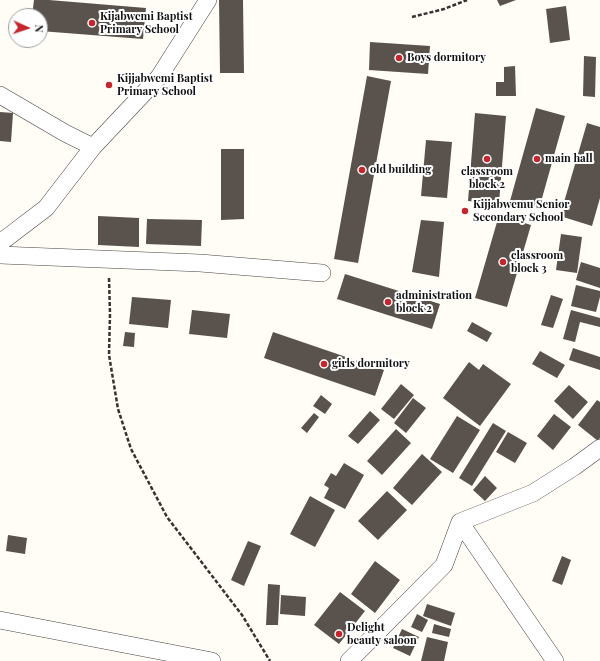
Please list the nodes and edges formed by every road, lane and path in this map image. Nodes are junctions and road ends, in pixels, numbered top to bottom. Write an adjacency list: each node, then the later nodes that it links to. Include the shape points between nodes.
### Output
1 (208, 0): 5 (street, via 159,77)
2 (467, 0): 3 (path)
3 (412, 17)
4 (0, 95): 5 (street)
5 (93, 147): 6 (street, via 46,208)
6 (0, 243)
7 (0, 255): 8 (street)
8 (108, 259): 9 (street, via 200,263); 14 (path, via 109,355 118,409 131,449 167,517 242,615)
9 (322, 273)
10 (600, 448): 11 (street, via 533,493)
11 (460, 522): 15 (street, via 444,565); 16 (street)
12 (0, 620): 13 (street)
13 (212, 661)
14 (270, 661)
15 (349, 661)
16 (555, 661)

